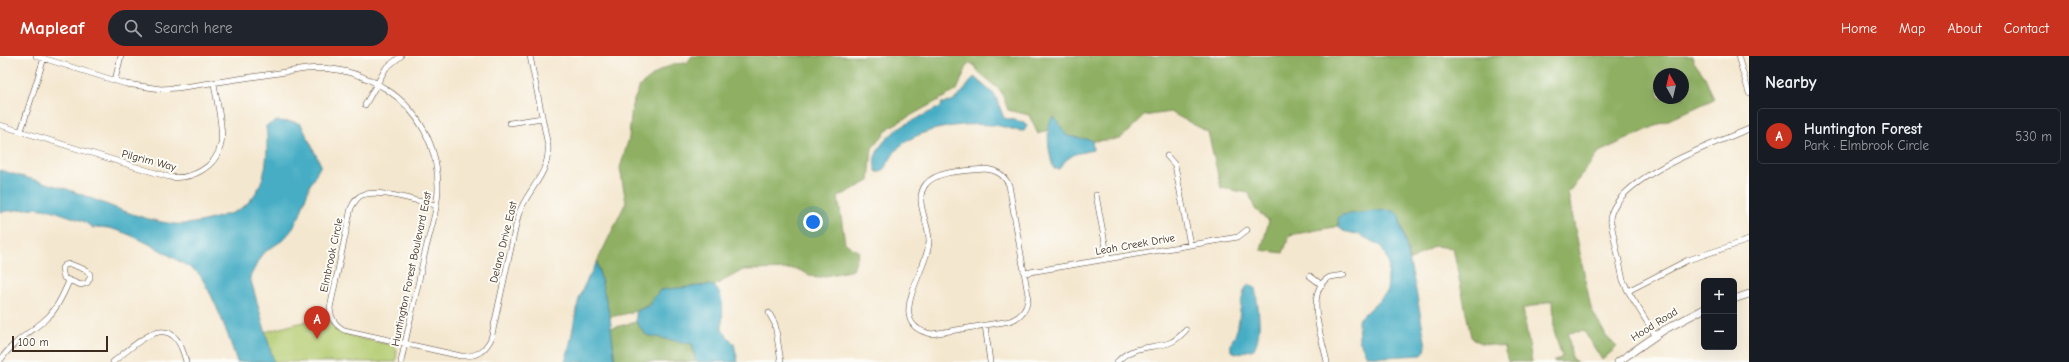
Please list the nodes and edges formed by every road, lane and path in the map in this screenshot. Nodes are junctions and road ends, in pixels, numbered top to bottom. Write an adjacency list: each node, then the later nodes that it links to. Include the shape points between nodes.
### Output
1 (36, 56): 6 (street, Huntington Forest Boulevard East)
2 (121, 56): 7 (street)
3 (401, 56): 9 (street, via 386,68)
4 (530, 56): 12 (street, Delano Drive East)
5 (1738, 56): 10 (street)
6 (44, 58): 7 (street, Huntington Forest Boulevard East); 16 (street)
7 (115, 80): 8 (street, Huntington Forest Boulevard East, via 161,89)
8 (214, 83): 9 (street, Huntington Forest Boulevard East, via 314,68 353,73); 16 (street, Pilgrim Way, via 221,144 208,166 201,172 185,178 162,175)
9 (377, 83): 11 (street); 19 (street, Huntington Forest Boulevard East, via 404,103 424,129 436,169 438,188)
10 (1749, 93)
11 (365, 105)
12 (542, 118): 13 (street); 37 (street, Delano Drive East, via 548,153 545,168 524,198 518,216 491,339 481,352 469,356)
13 (510, 123)
14 (0, 125): 16 (street, Pilgrim Way)
15 (1749, 129): 29 (street, via 1670,162 1617,201 1610,218 1623,280)
16 (21, 131)
17 (1167, 156): 22 (street, via 1175,165)
18 (1096, 195): 23 (street)
19 (435, 205): 37 (street, Huntington Forest Boulevard East); 37 (street, Elmbrook Circle, via 369,193 360,196 351,208 330,308 331,316 344,330)
20 (1247, 230): 22 (street, Leah Creek Drive, via 1238,237)
21 (1749, 240): 29 (street, via 1688,260)
22 (1190, 245): 23 (street, Leah Creek Drive)
23 (1108, 258): 24 (street, Leah Creek Drive)
24 (1024, 273): 34 (street, via 1028,295 1026,309 1016,319); 34 (street, via 1009,185 1005,177 993,170 939,175 925,185 921,202 930,243 908,307 911,321 916,328 932,334)
25 (1344, 275): 28 (street, via 1329,278)
26 (1310, 276): 28 (street)
27 (69, 280): 27 (street, via 64,278 62,273 65,265 70,264 90,274 87,283 81,285); 38 (street, via 64,294 49,316 12,346)
28 (1322, 285): 45 (street, via 1316,314)
29 (1628, 291): 36 (street)
30 (1749, 294): 31 (street)
31 (1737, 298)
32 (1701, 311): 36 (street, Hood Road)
33 (769, 313): 42 (street, via 775,324)
34 (985, 325): 43 (street)
35 (1186, 330): 44 (street, via 1169,343 1137,349 1122,356)
36 (1655, 335): 46 (street, Hood Road)
37 (405, 343): 41 (street, Huntington Forest Boulevard East)
38 (0, 361)
39 (113, 362): 40 (street, via 152,333 161,332 179,341)
40 (186, 362)
41 (401, 362)
42 (781, 362)
43 (990, 362)
44 (1117, 362)
45 (1327, 362)
46 (1618, 362)

